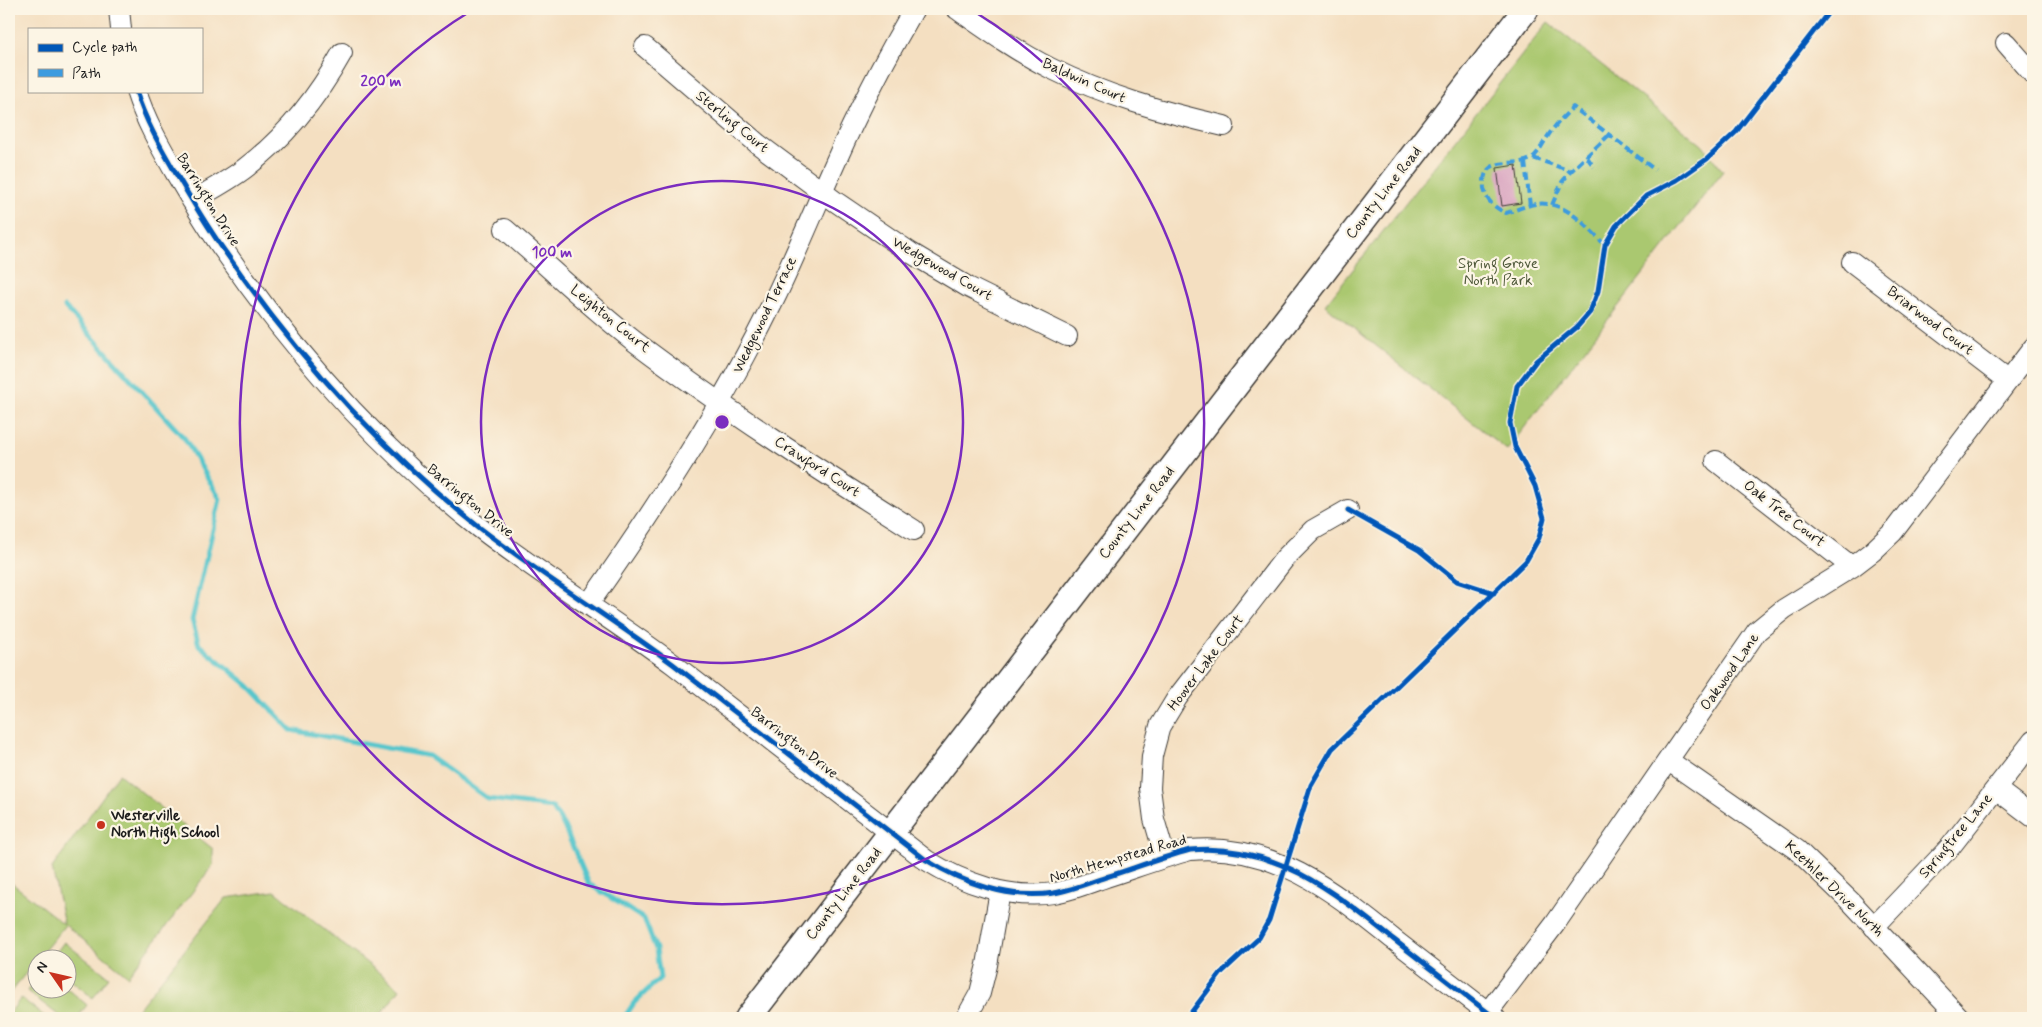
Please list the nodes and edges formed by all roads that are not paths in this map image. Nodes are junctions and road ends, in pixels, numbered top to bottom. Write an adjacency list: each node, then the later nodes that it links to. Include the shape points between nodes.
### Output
1 (120, 9): 5 (street)
2 (914, 9): 12 (street, Wedgewood Terrace, via 852,126)
3 (957, 9): 11 (street, Baldwin Court, via 1050,68 1098,90 1166,113)
4 (1526, 9): 29 (main road, County Line Road)
5 (121, 28)
6 (2006, 42): 9 (street)
7 (645, 47): 12 (street, Sterling Court, via 758,144)
8 (342, 53): 13 (street, via 329,77 281,138 243,170)
9 (2033, 74)
10 (136, 92): 13 (street, Barrington Drive, via 142,110)
11 (1224, 126)
12 (824, 192): 16 (street, Wedgewood Court, via 943,273); 19 (street, Wedgewood Terrace)
13 (192, 201): 24 (street, Barrington Drive, via 259,300 309,363 363,421 417,474 480,528)
14 (505, 229): 19 (street, Leighton Court, via 634,340)
15 (1852, 262): 18 (street, Briarwood Court)
16 (1066, 336)
17 (2033, 348): 18 (street, Oakwood Lane)
18 (2008, 381): 23 (street, Oakwood Lane, via 1893,532)
19 (720, 404): 22 (street, Crawford Court); 24 (street, Wedgewood Terrace, via 669,487)
20 (1716, 461): 23 (street, Oak Tree Court)
21 (1348, 510): 30 (street, Hoover Lake Court, via 1313,530 1286,558 1177,698 1160,726 1152,756 1150,788 1154,819)
22 (914, 530)
23 (1852, 567): 26 (street, Oakwood Lane, via 1784,609 1757,631)
24 (588, 605): 29 (street, Barrington Drive, via 672,664)
25 (2033, 741): 27 (street, Springtree Lane)
26 (1669, 761): 32 (street, Keethler Drive North, via 1797,850); 33 (street, Oakwood Lane)
27 (1996, 789): 28 (street); 32 (street, Springtree Lane, via 1950,846)
28 (2033, 817)
29 (891, 832): 31 (street, North Hempstead Road, via 942,869); 34 (main road, County Line Road)
30 (1165, 857): 31 (street, North Hempstead Road, via 1054,893); 33 (street, North Hempstead Road, via 1190,850 1241,852 1307,876 1337,895)
31 (1000, 891): 35 (street, via 980,993)
32 (1874, 927): 36 (street, Keethler Drive North)
33 (1491, 1015)
34 (748, 1018)
35 (966, 1018)
36 (1960, 1018)

